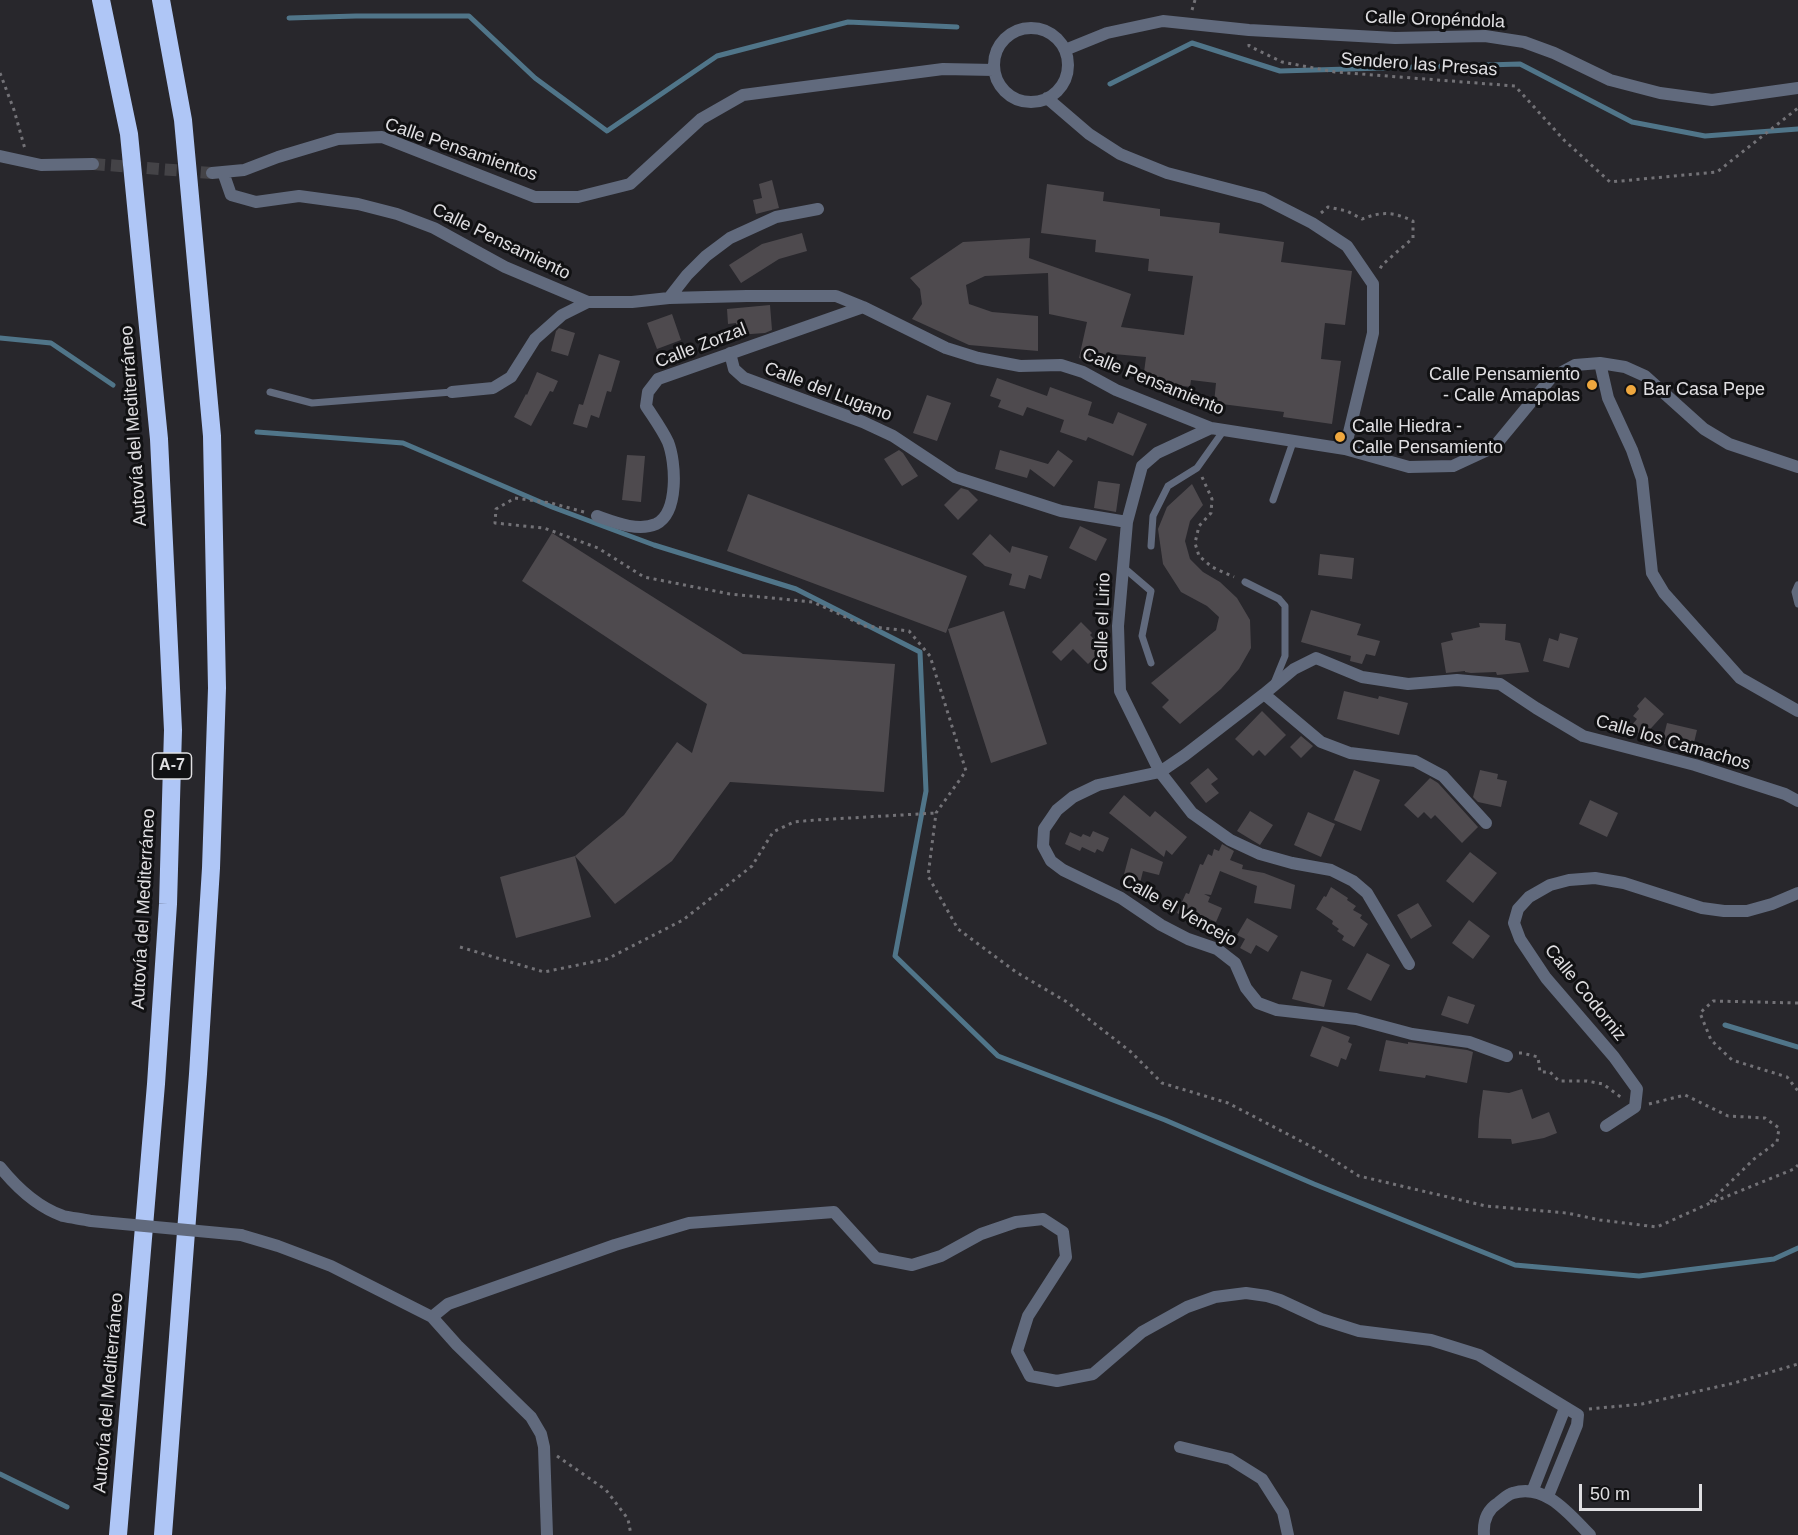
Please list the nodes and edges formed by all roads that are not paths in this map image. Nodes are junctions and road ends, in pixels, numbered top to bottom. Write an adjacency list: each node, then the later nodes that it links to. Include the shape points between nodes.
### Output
1 (101, 0): 46 (highway, Autovía del Mediterráneo / A-7, via 129,134 159,440 173,730 168,904 156,1084)
2 (160, 0): 47 (highway, A-7, via 183,120 212,436 217,688 212,868)
3 (1065, 50): 4 (street, via 1045,30 1019,29 1000,44 994,56); 5 (street, Calle Oropéndola, via 1107,33 1163,21 1395,38 1485,36 1524,42 1610,80 1660,93 1712,100); 6 (street, via 1066,75 1058,91)
4 (994, 70): 6 (street, via 1002,88 1018,100); 9 (street, Calle Pensamientos, via 943,69 743,95 701,119 630,184 578,197 535,197 382,137 338,139 244,170)
5 (1798, 88)
6 (1047, 98): 20 (street, via 1120,154 1167,173 1263,198 1347,246 1373,284 1373,336)
7 (0, 156): 8 (street, via 41,165)
8 (93, 164)
9 (217, 173): 12 (street, Calle Pensamiento, via 231,195 256,202 299,196 397,214)
10 (818, 209): 11 (street, via 776,217 730,238 706,256)
11 (669, 298): 12 (street, Calle Pensamiento); 13 (street, Calle Pensamiento, via 837,296)
12 (588, 302): 17 (street, via 562,315 535,339 511,377 493,388)
13 (863, 307): 14 (street, Calle Zorzal); 18 (street, Calle Pensamiento, via 946,348 1020,366 1072,368 1116,390)
14 (730, 353): 23 (street, Calle Zorzal, via 658,379 648,392 646,406 668,442 674,467 668,511 657,524 640,528); 24 (street, Calle del Lugano, via 734,369 744,378 893,436 955,477 1061,511)
15 (1600, 363): 20 (street, Calle Pensamiento, via 1575,365 1551,378 1494,447 1453,466 1409,466); 21 (street, Calle Pensamiento, via 1625,367 1645,376 1704,429 1729,444); 32 (street, via 1608,398 1642,479 1652,573 1664,593 1740,678)
16 (270, 392): 17 (lane, via 312,403)
17 (452, 392)
18 (1218, 429): 19 (street, Calle Pensamiento); 24 (street, Calle el Lirio, via 1157,453 1142,466); 25 (lane, via 1197,468 1168,486 1153,516)
19 (1293, 442): 20 (street, Calle Pensamiento); 22 (lane)
20 (1345, 449)
21 (1798, 466)
22 (1273, 500)
23 (597, 516)
24 (1127, 522): 26 (street, Calle el Lirio)
25 (1151, 546)
26 (1123, 567): 30 (lane, via 1151,591 1142,636); 33 (street, Calle el Lirio, via 1118,626 1120,691)
27 (1245, 582): 31 (lane, via 1268,592 1285,606 1285,656)
28 (1798, 585): 29 (lane)
29 (1798, 604)
30 (1151, 663)
31 (1268, 690): 33 (street, Calle los Camachos); 34 (street, Calle los Camachos, via 1294,669 1316,658 1362,677 1385,681 1500,684 1583,736 1695,765); 35 (street, via 1321,742 1350,753 1415,761 1443,776)
32 (1798, 711)
33 (1160, 772): 37 (street, Calle el Lirio, via 1192,813 1230,840 1260,854 1331,870 1353,881 1366,893); 38 (street, Calle el Vencejo, via 1098,785 1057,810 1044,829 1043,846 1052,861 1161,925 1217,949 1235,963 1258,1003 1277,1010 1356,1019 1412,1034 1469,1042)
34 (1798, 801)
35 (1486, 823)
36 (1798, 893): 39 (street, Calle Codorniz, via 1772,904 1724,911 1702,908 1624,883 1569,879 1529,897 1518,909 1514,923 1520,939 1546,978 1637,1089 1635,1107)
37 (1409, 964)
38 (1507, 1056)
39 (1606, 1126)
40 (0, 1167): 41 (street, bridge, via 13,1184 40,1205 64,1216 241,1235 331,1266)
41 (432, 1317): 42 (street, via 448,1304 689,1223 834,1212 876,1258 912,1265 941,1256 981,1234 1016,1222 1043,1220 1063,1232 1066,1257 1028,1316 1017,1351 1030,1376 1058,1381 1093,1374 1142,1332 1187,1306 1246,1293 1280,1300 1359,1331 1431,1340 1479,1355); 48 (street, via 531,1417 541,1434)
42 (1565, 1408): 44 (street); 45 (street, via 1578,1415 1577,1425)
43 (1180, 1448): 49 (street, via 1230,1459 1262,1479 1283,1512)
44 (1532, 1491): 45 (street); 50 (street, via 1512,1493 1491,1508)
45 (1548, 1496): 51 (street)
46 (118, 1535)
47 (163, 1535)
48 (547, 1535)
49 (1288, 1535)
50 (1484, 1535)
51 (1590, 1535)

